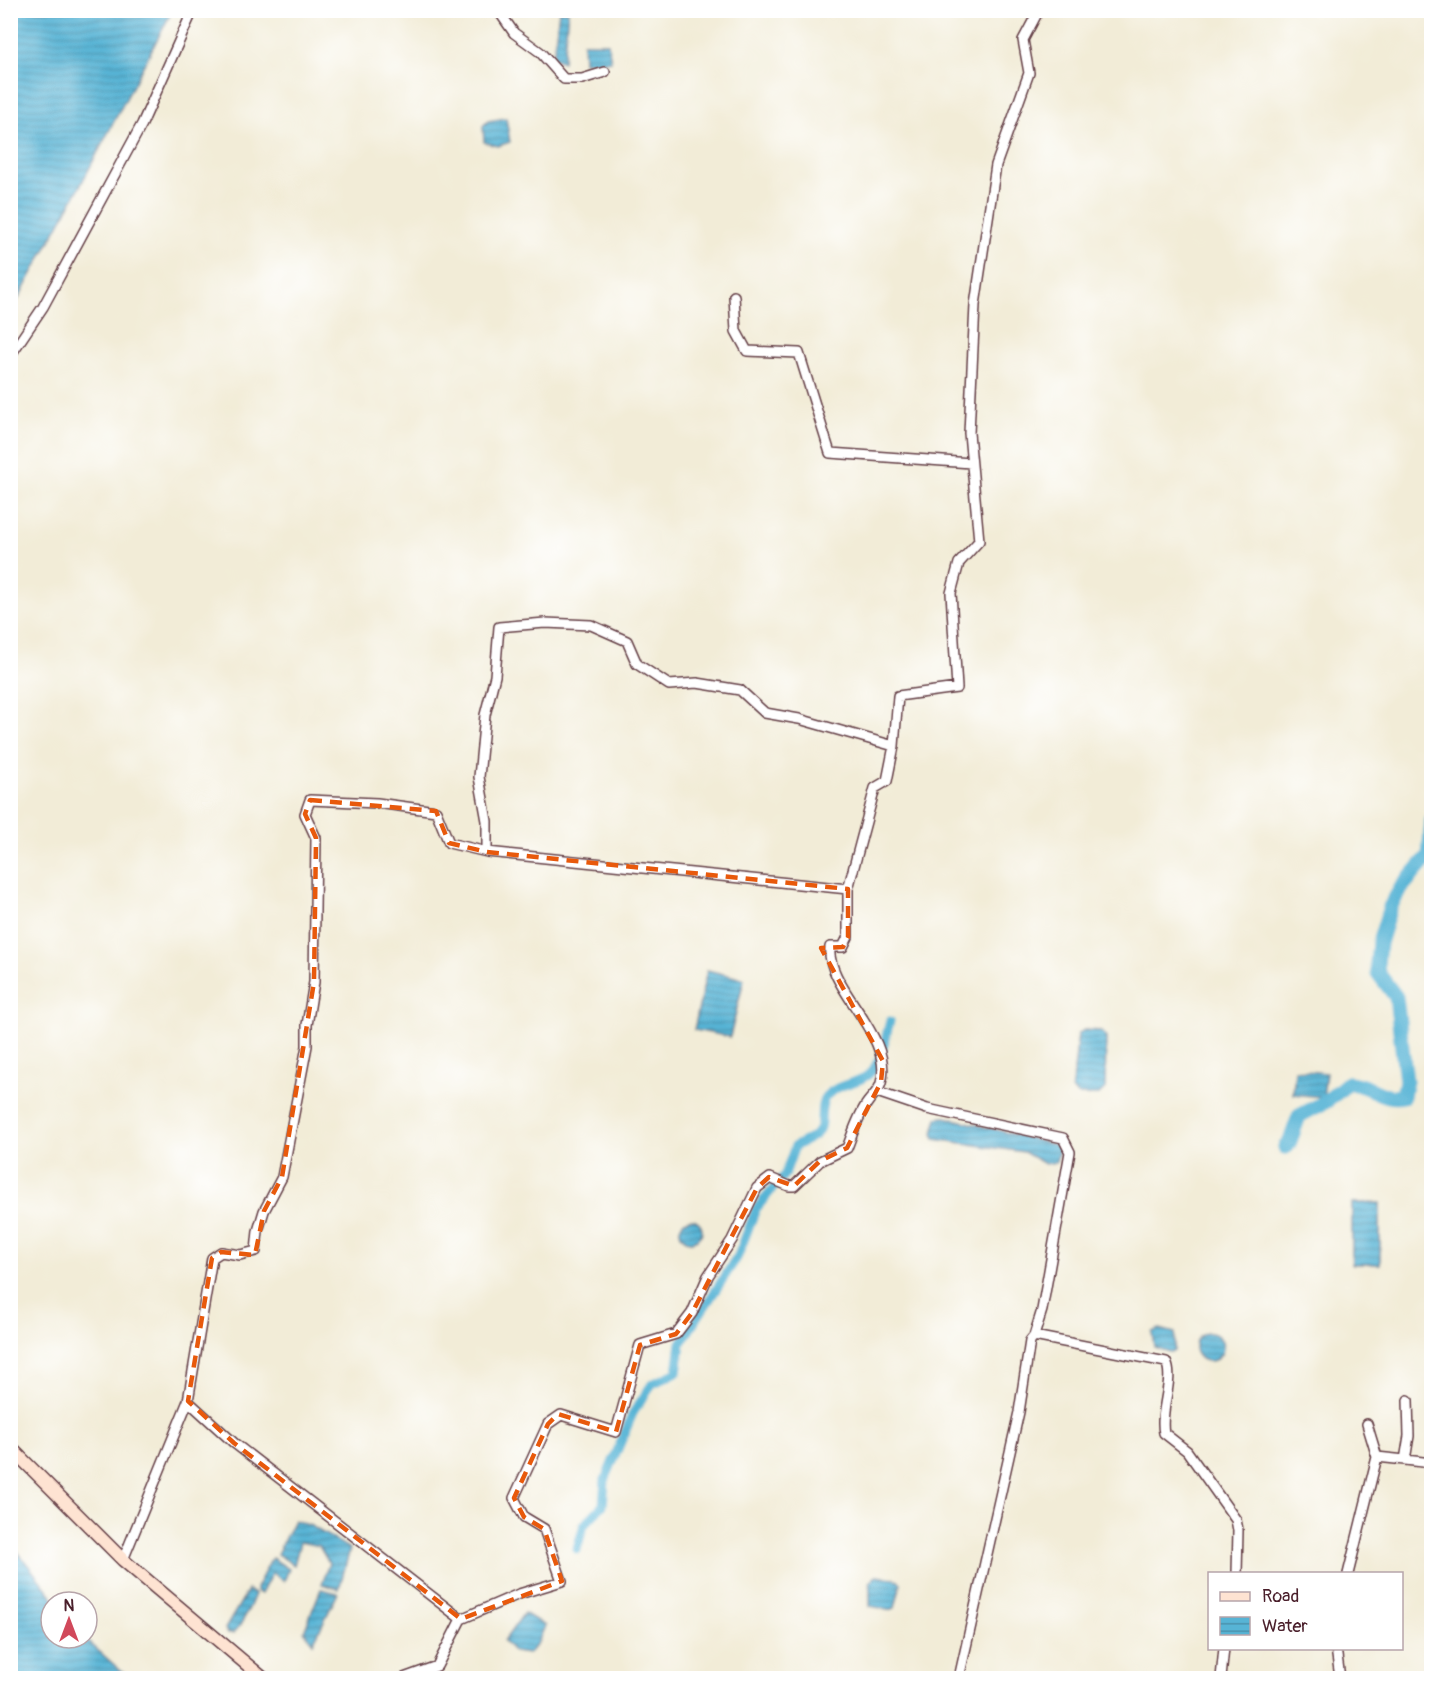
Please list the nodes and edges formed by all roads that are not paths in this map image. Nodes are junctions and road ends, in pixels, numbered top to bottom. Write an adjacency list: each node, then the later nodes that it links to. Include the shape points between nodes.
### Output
1 (193, 10): 6 (street, via 142,124 43,306)
2 (498, 10): 4 (street, via 514,33 540,52 564,79 582,79)
3 (1039, 10): 7 (street, via 1023,40 1029,73 996,165 975,305)
4 (605, 72)
5 (734, 296): 7 (street, via 736,331 747,351 799,353 830,453)
6 (10, 356)
7 (971, 463): 8 (street, via 979,541 959,563 951,593 957,688 898,696)
8 (894, 746): 9 (street, via 765,713 740,690 698,683 669,685 637,664 627,641 591,625 499,627 479,777 487,820); 10 (street, via 887,781 875,788)
9 (487, 852): 10 (street); 14 (street, via 449,843 435,811 310,800 304,814 316,838 314,982 307,1046 282,1177 264,1211 256,1251 240,1256 221,1252 212,1258)
10 (848, 890): 11 (street, via 848,937 843,947 830,947 828,960 864,1018 883,1061)
11 (877, 1092): 12 (street, via 927,1109 1063,1138 1068,1144 1070,1152); 23 (street, via 860,1117 847,1148 820,1161 797,1184 789,1186 767,1179 757,1188 692,1313 676,1334 640,1345 616,1432 561,1415 548,1424 514,1498 524,1517 544,1529 562,1581)
12 (1034, 1336): 21 (street, via 1166,1362 1164,1432 1187,1451 1236,1520); 28 (street)
13 (1408, 1400): 18 (street)
14 (188, 1401): 20 (street); 23 (street, via 234,1443)
15 (1367, 1424): 17 (street)
16 (10, 1447): 20 (street)
17 (1377, 1458): 18 (street); 22 (street)
18 (1406, 1460): 19 (street)
19 (1431, 1463)
20 (123, 1560): 26 (street)
21 (1237, 1572)
22 (1348, 1572)
23 (461, 1619): 27 (street, via 437,1666)
24 (1224, 1650): 29 (street)
25 (1336, 1650): 30 (street)
26 (263, 1678)
27 (404, 1678)
28 (959, 1678)
29 (1221, 1678)
30 (1340, 1678)

